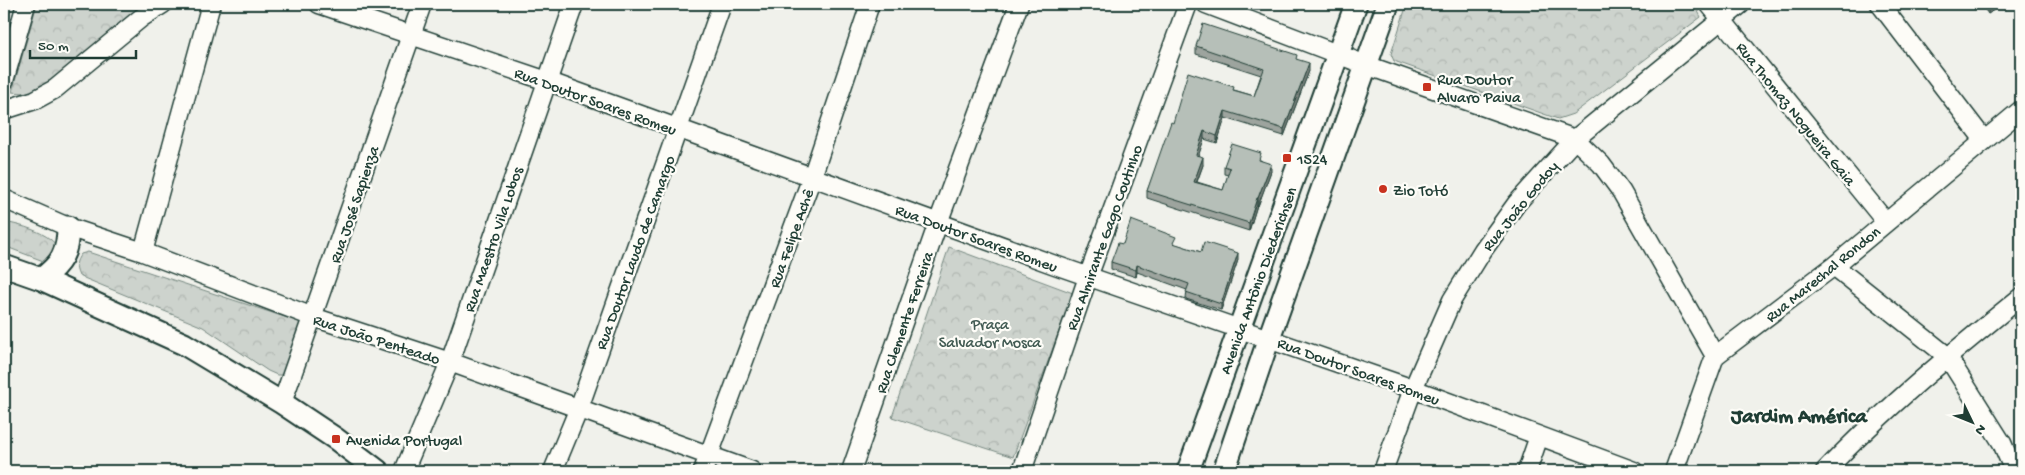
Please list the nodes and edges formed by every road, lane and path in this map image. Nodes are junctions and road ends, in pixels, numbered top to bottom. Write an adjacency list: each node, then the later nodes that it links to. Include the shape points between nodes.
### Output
1 (26, 4): 21 (street)
2 (163, 4): 23 (street, via 55,88 35,100)
3 (211, 4): 33 (street)
4 (319, 4): 18 (street, Rua Doutor Soares Romeu)
5 (422, 4): 18 (street, Rua José Sapienza)
6 (574, 4): 22 (street, Rua Maestro Vila Lobos)
7 (722, 4): 25 (street, Rua Doutor Laudo de Camargo)
8 (870, 4): 28 (street, Rua Felipe Achê)
9 (1019, 4): 30 (street, Rua Clemente Ferreira)
10 (1188, 4): 36 (street, Rua Almirante Gago Coutinho)
11 (1206, 4): 19 (street)
12 (1356, 4): 19 (main road, Avenida Antônio Diederichsen)
13 (1388, 4): 20 (main road, Avenida Antônio Diederichsen)
14 (1710, 4): 17 (street, Rua Thomaz Nogueira Gaia)
15 (1741, 4): 17 (street, Rua João Godoy)
16 (1880, 4): 27 (street)
17 (1721, 18): 26 (street, Rua João Godoy); 31 (street, Rua Thomaz Nogueira Gaia)
18 (411, 35): 22 (street, Rua Doutor Soares Romeu); 39 (street, Rua José Sapienza)
19 (1339, 55): 20 (street); 40 (main road, Avenida Antônio Diederichsen)
20 (1366, 65): 26 (street); 41 (main road, Avenida Antônio Diederichsen)
21 (4, 80)
22 (547, 81): 25 (street, Rua Doutor Soares Romeu); 44 (street, Rua Maestro Vila Lobos)
23 (4, 110)
24 (2021, 110): 27 (street, Rua Marechal Rondon)
25 (678, 129): 28 (street, Rua Doutor Soares Romeu); 47 (street, Rua Doutor Laudo de Camargo)
26 (1575, 139): 42 (street, via 1601,164 1621,191); 45 (street, Rua João Godoy, via 1517,203 1483,250 1452,300)
27 (1984, 140): 31 (street, Rua Marechal Rondon)
28 (812, 177): 30 (street, Rua Doutor Soares Romeu); 49 (street, Rua Felipe Achê)
29 (4, 199): 32 (street, Rua João Penteado)
30 (938, 222): 36 (street, Rua Doutor Soares Romeu); 54 (street, Rua Clemente Ferreira)
31 (1885, 222): 35 (street, Rua Marechal Rondon)
32 (68, 227): 33 (street, Rua João Penteado); 37 (main road, via 68,242 63,256)
33 (143, 252): 39 (street, Rua João Penteado)
34 (4, 266): 37 (main road)
35 (1834, 266): 42 (street, Rua Marechal Rondon); 43 (street)
36 (1088, 277): 40 (street, Rua Doutor Soares Romeu); 55 (street, Rua Almirante Gago Coutinho)
37 (41, 279): 46 (main road, via 184,344)
38 (2021, 297): 43 (street)
39 (314, 317): 44 (street, Rua João Penteado); 46 (street, Rua José Sapienza)
40 (1239, 328): 41 (street, Rua Doutor Soares Romeu); 56 (main road, Avenida Antônio Diederichsen)
41 (1269, 338): 45 (street, Rua Doutor Soares Romeu); 57 (main road, Avenida Antônio Diederichsen)
42 (1715, 356): 61 (street)
43 (1946, 356): 62 (street); 63 (street, via 2002,443)
44 (450, 362): 47 (street, Rua João Penteado); 51 (street, Rua Maestro Vila Lobos)
45 (1412, 388): 48 (street, Rua Doutor Soares Romeu); 58 (street, Rua João Godoy)
46 (282, 403): 50 (main road)
47 (579, 408): 49 (street, Rua João Penteado); 52 (street, Rua Doutor Laudo de Camargo)
48 (1539, 436): 59 (street); 60 (street, Rua Doutor Soares Romeu)
49 (706, 464): 53 (street, Rua João Penteado)
50 (378, 471)
51 (404, 471)
52 (553, 471)
53 (752, 471)
54 (850, 471)
55 (1022, 471)
56 (1188, 471)
57 (1224, 471)
58 (1383, 471)
59 (1527, 471)
60 (1634, 471)
61 (1674, 471)
62 (1825, 471)
63 (2014, 471)

